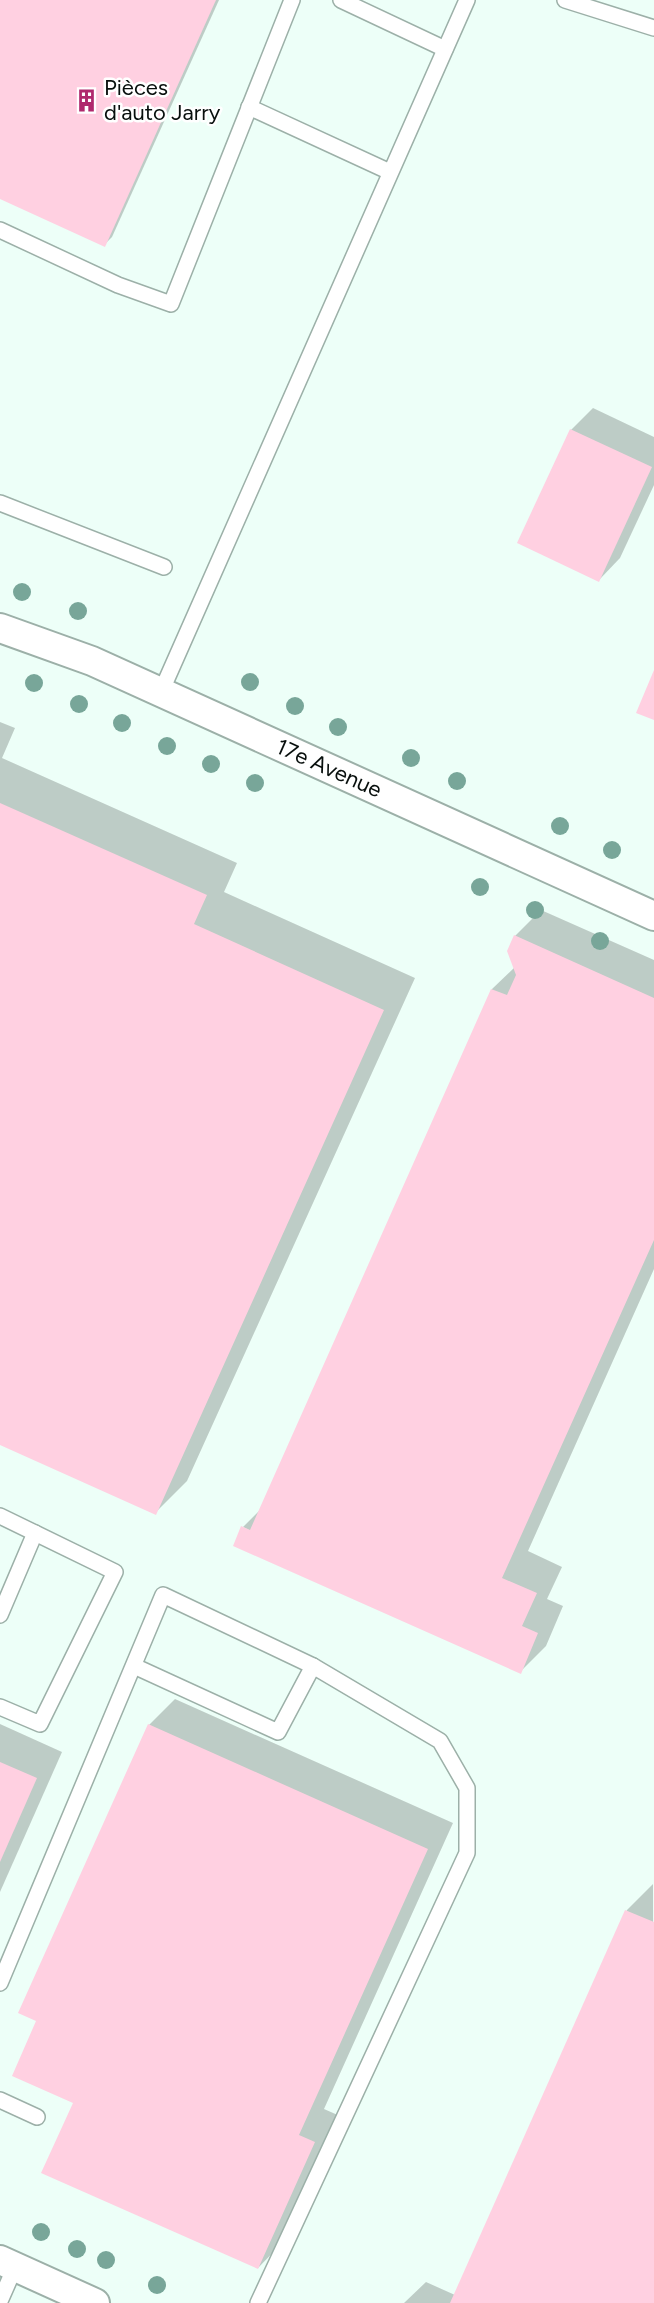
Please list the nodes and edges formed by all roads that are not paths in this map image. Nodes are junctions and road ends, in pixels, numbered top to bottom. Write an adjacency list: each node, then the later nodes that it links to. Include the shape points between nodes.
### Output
1 (292, 0): 7 (lane)
2 (341, 0): 6 (lane)
3 (467, 0): 6 (lane)
4 (566, 0): 5 (lane)
5 (654, 28)
6 (445, 49): 8 (lane)
7 (249, 107): 8 (lane); 9 (lane, via 171,304 118,285)
8 (390, 172): 13 (lane)
9 (0, 230)
10 (0, 503): 11 (lane)
11 (164, 567)
12 (0, 628): 13 (street, 17e Avenue, via 92,661)
13 (162, 692): 14 (street, 17e Avenue)
14 (654, 916)
15 (0, 1516): 16 (lane)
16 (35, 1533): 17 (lane); 20 (lane, via 115,1572 40,1724)
17 (0, 1615)
18 (134, 1666): 19 (lane, via 278,1732); 19 (lane, via 163,1595); 21 (lane)
19 (313, 1666): 27 (lane, via 440,1741 466,1788 467,1853)
20 (0, 1707)
21 (0, 1983)
22 (0, 2100): 23 (lane)
23 (37, 2117)
24 (7, 2264): 25 (lane); 26 (street)
25 (0, 2301)
26 (94, 2303)
27 (258, 2303)

